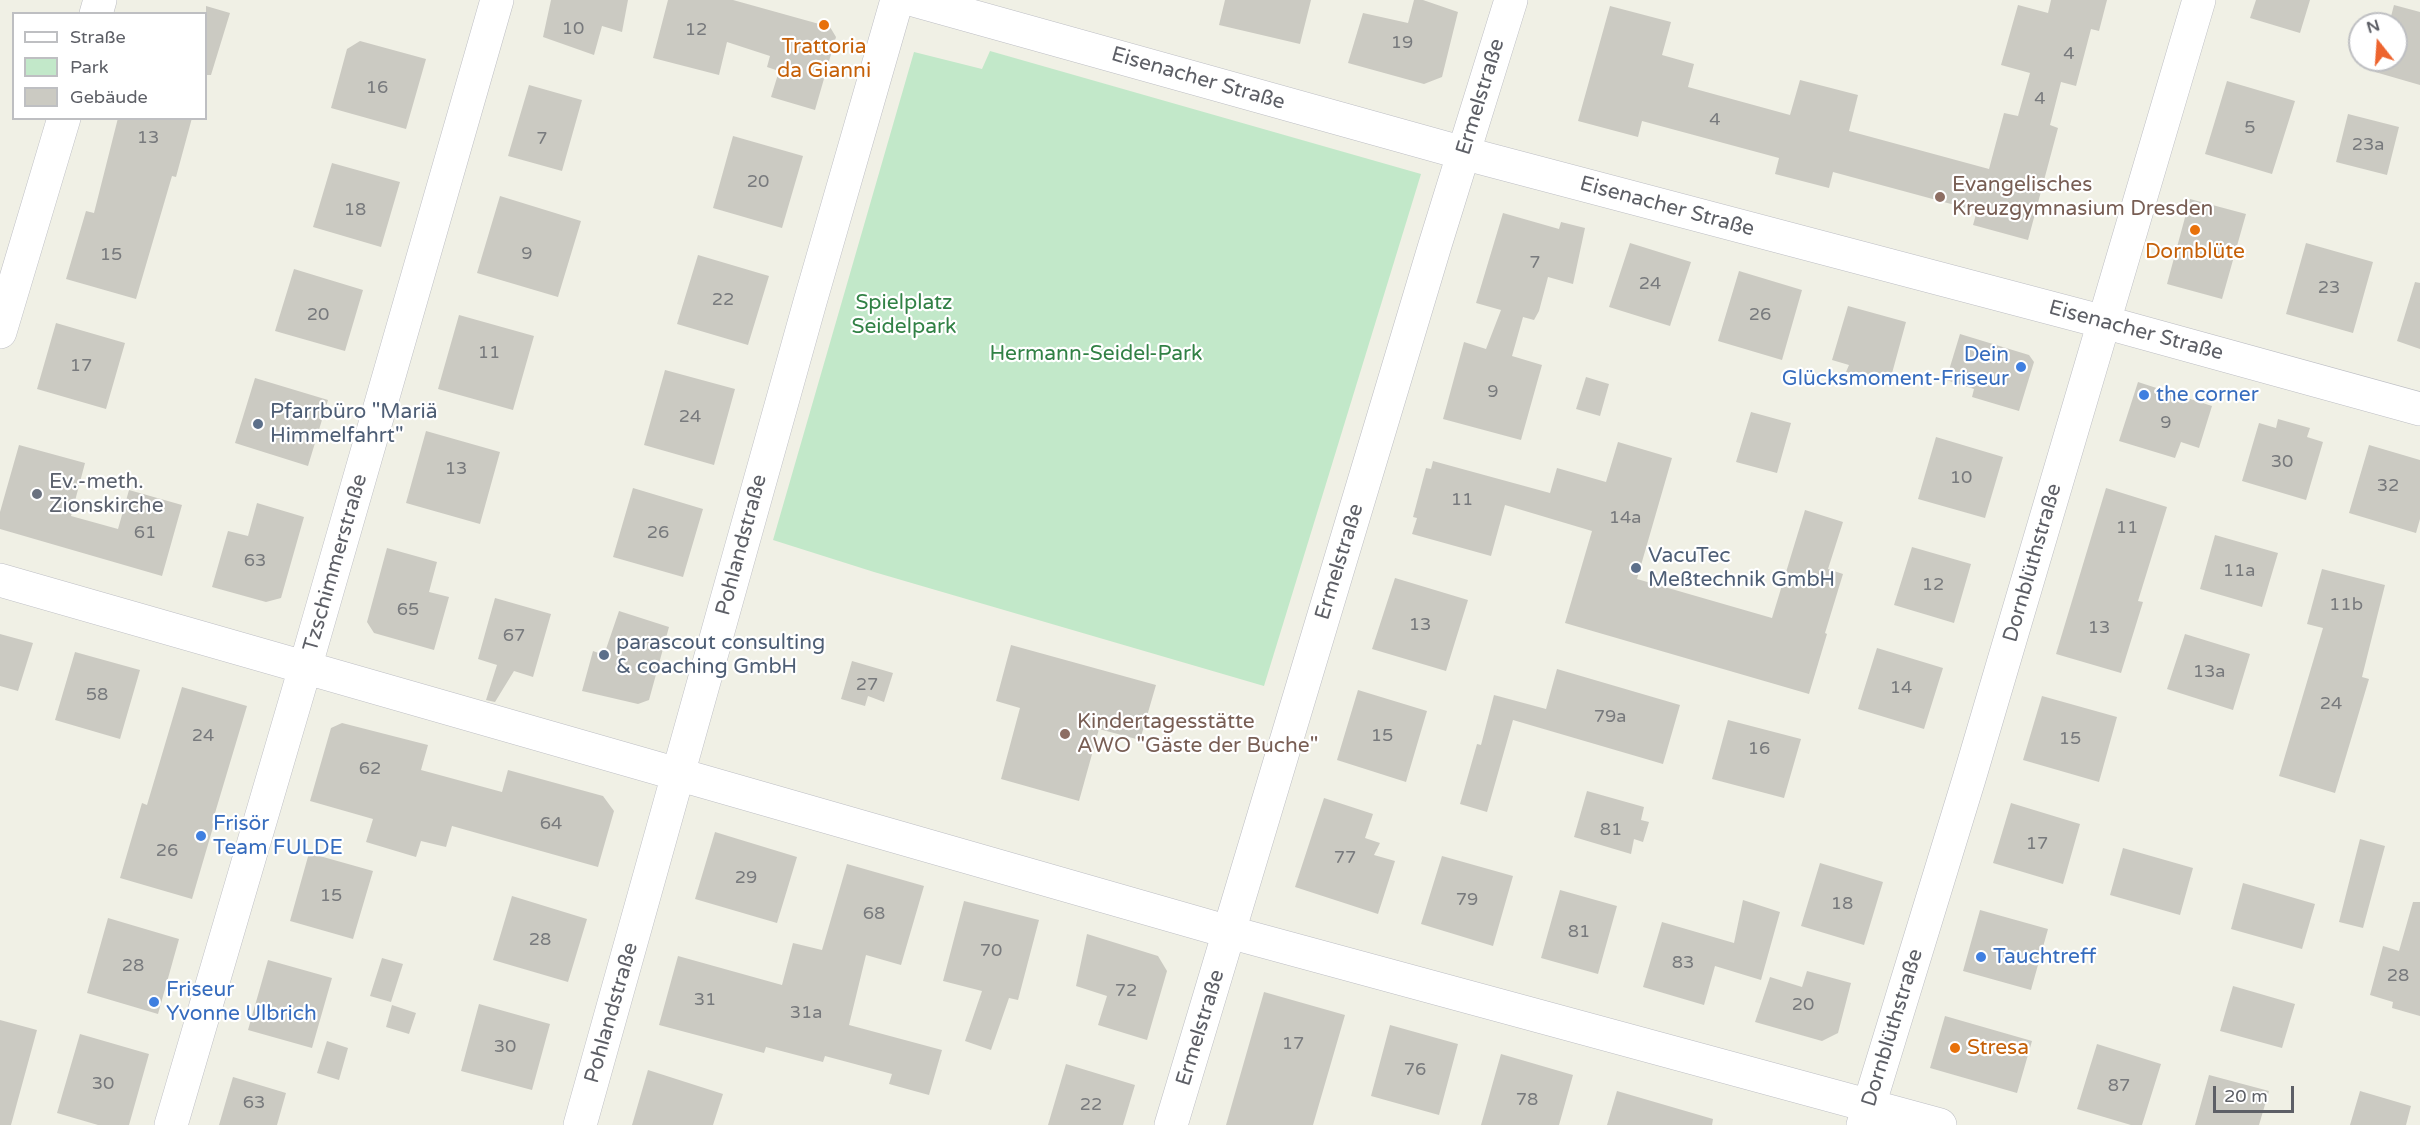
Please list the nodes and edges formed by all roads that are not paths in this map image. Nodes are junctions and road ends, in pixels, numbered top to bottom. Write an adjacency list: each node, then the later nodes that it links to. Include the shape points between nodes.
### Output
1 (497, 0): 12 (street, Tzschimmerstraße)
2 (897, 0): 13 (street, Pohlandstraße)
3 (914, 0): 7 (street, Eisenacher Straße)
4 (1511, 0): 7 (street, Ermelstraße)
5 (2199, 0): 8 (street, Dornblüthstraße)
6 (63, 120): 9 (street)
7 (1463, 153): 8 (street, Eisenacher Straße); 14 (street, Ermelstraße)
8 (2104, 322): 10 (street, Eisenacher Straße); 15 (street, Dornblüthstraße)
9 (0, 332)
10 (2420, 409)
11 (0, 580): 12 (street)
12 (305, 668): 13 (street); 16 (street, Tzschimmerstraße)
13 (680, 775): 14 (street); 17 (street, Pohlandstraße)
14 (1229, 932): 15 (street); 18 (street, Ermelstraße)
15 (1866, 1115): 19 (street)
16 (171, 1125)
17 (580, 1125)
18 (1171, 1125)
19 (1940, 1125)

